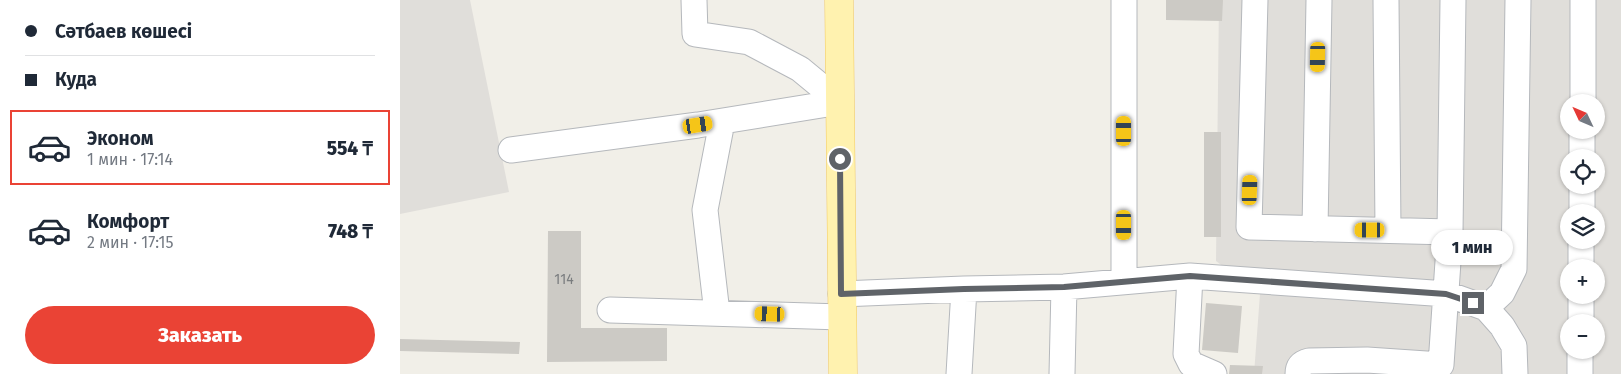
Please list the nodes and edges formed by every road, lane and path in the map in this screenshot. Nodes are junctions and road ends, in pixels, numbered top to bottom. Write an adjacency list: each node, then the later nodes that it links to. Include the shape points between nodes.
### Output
1 (694, 0): 11 (lane, via 695,34 749,42 800,69)
2 (839, 0): 11 (main road)
3 (1124, 0): 18 (lane)
4 (1255, 0): 14 (lane, via 1249,227)
5 (1320, 0): 14 (lane)
6 (1386, 0): 15 (lane)
7 (1453, 0): 16 (lane)
8 (1518, 0): 23 (lane, via 1514,269 1502,294)
9 (1583, 0): 10 (lane)
10 (1582, 94)
11 (840, 102): 12 (lane); 22 (main road)
12 (722, 122): 13 (lane); 25 (lane, via 705,210)
13 (511, 150)
14 (1315, 229): 15 (lane)
15 (1388, 230): 16 (lane)
16 (1450, 232): 21 (lane)
17 (1190, 276): 18 (lane); 21 (lane); 32 (lane, via 1186,354 1191,364)
18 (1124, 282): 19 (lane)
19 (1064, 287): 20 (lane); 31 (lane)
20 (964, 289): 22 (lane); 30 (lane)
21 (1446, 294): 23 (lane); 28 (lane)
22 (841, 306): 25 (lane); 29 (main road)
23 (1486, 308): 34 (lane, via 1514,346)
24 (610, 310): 25 (lane)
25 (717, 313)
26 (1580, 359): 35 (lane)
27 (1366, 367): 28 (lane); 33 (lane, via 1309,361 1302,363)
28 (1440, 369)
29 (840, 372)
30 (959, 374)
31 (1062, 374)
32 (1214, 374)
33 (1298, 374)
34 (1515, 374)
35 (1580, 374)

